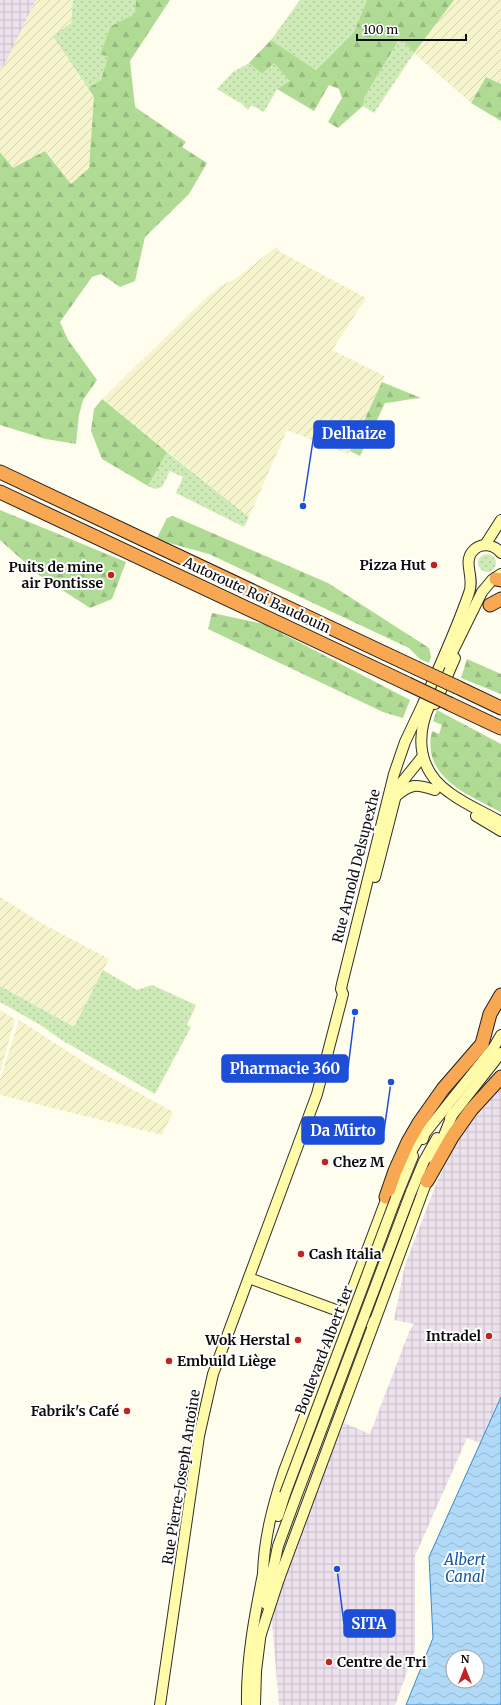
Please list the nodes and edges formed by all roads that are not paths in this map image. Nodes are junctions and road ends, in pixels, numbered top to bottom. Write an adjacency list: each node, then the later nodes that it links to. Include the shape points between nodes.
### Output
1 (0, 472): 10 (highway, Autoroute Roi Baudouin, bridge)
2 (0, 492): 14 (highway, Autoroute Roi Baudouin, bridge)
3 (501, 520): 4 (main road)
4 (485, 545): 5 (main road); 6 (main road, via 475,549 468,558)
5 (501, 550)
6 (471, 573): 7 (main road, via 480,580); 12 (main road, via 469,594)
7 (498, 578): 9 (main road, via 482,592)
8 (496, 602): 9 (main road, via 476,617)
9 (465, 634): 17 (main road, via 445,667 424,716); 20 (main road, via 432,710 427,745 434,766 447,783)
10 (457, 687): 11 (highway, via 475,688); 13 (highway, Autoroute Roi Baudouin)
11 (501, 698)
12 (422, 706): 17 (main road, via 416,734 416,750); 22 (main road, Rue Arnold Delsupexhe, via 394,774 341,989)
13 (501, 708)
14 (488, 722): 15 (highway, Autoroute Roi Baudouin); 16 (highway, via 491,731)
15 (501, 728)
16 (501, 736)
17 (421, 756): 18 (main road, via 428,781); 19 (main road, Rue Arnold Delsupexhe, via 400,783); 20 (main road, via 441,787)
18 (435, 790): 19 (main road, via 418,785 411,786); 21 (main road)
19 (396, 797): 22 (main road, Rue Arnold Delsupexhe, via 347,991)
20 (500, 821)
21 (501, 831)
22 (343, 994): 28 (main road, Rue Arnold Delsupexhe, via 319,1087)
23 (501, 995): 30 (highway, via 490,1014 482,1044 443,1089 408,1142 395,1171)
24 (501, 1035): 30 (main road, Boulevard Albert 1er, via 425,1133)
25 (501, 1054): 27 (main road, Boulevard Albert 1er)
26 (501, 1077): 29 (highway, via 463,1121)
27 (453, 1113): 29 (main road); 35 (main road, Boulevard Albert 1er, bridge, via 429,1151 411,1192 296,1498 275,1557)
28 (289, 1171): 31 (main road, Rue Pierre-Joseph Antoine)
29 (427, 1181): 33 (main road)
30 (391, 1198): 32 (main road); 34 (main road, Boulevard Albert 1er, bridge, via 285,1494)
31 (249, 1278): 32 (main road); 37 (main road, Rue Pierre-Joseph Antoine, via 215,1367 199,1436)
32 (343, 1313): 33 (main road); 34 (main road, via 277,1495 264,1547)
33 (375, 1324): 35 (main road, via 279,1579)
34 (263, 1574): 38 (main road, Boulevard Albert 1er, via 253,1628)
35 (260, 1637): 36 (main road, Boulevard Albert 1er)
36 (256, 1671): 39 (main road, Boulevard Albert 1er); 40 (main road)
37 (160, 1705)
38 (247, 1705)
39 (254, 1705)
40 (261, 1705)

